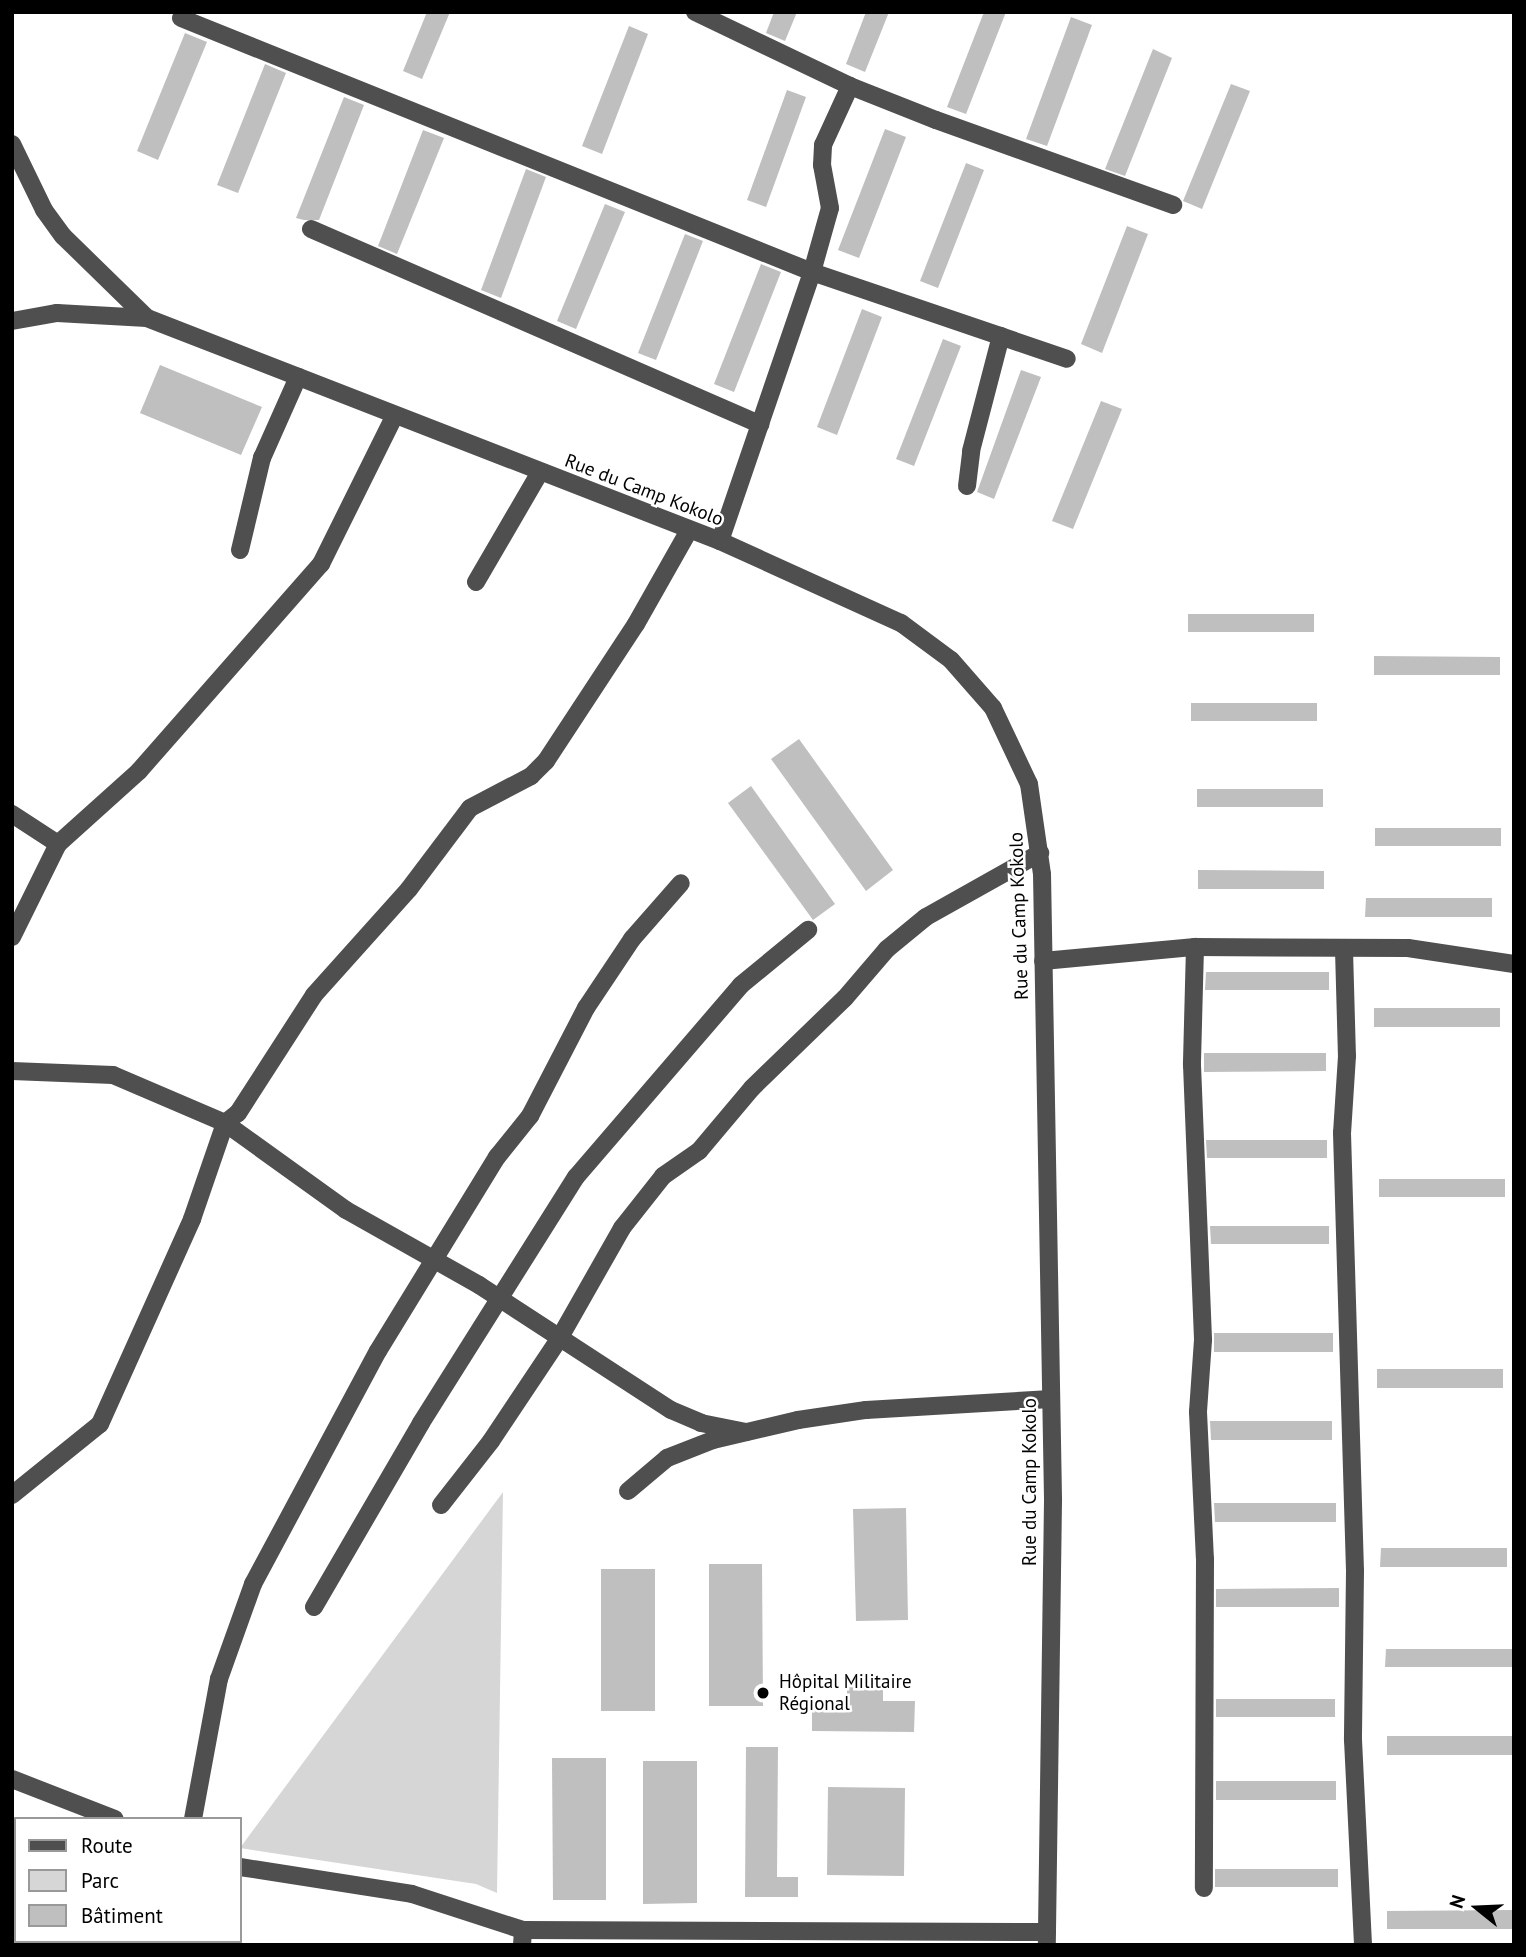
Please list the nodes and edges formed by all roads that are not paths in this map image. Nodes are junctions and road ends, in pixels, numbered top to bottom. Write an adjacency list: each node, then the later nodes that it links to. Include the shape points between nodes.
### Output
1 (695, 12): 3 (street)
2 (181, 18): 7 (street)
3 (850, 86): 5 (street); 7 (street, via 823,145 830,208)
4 (12, 144): 8 (street, Rue du Camp Kokolo, via 63,236)
5 (1173, 205)
6 (311, 229): 14 (street)
7 (812, 272): 10 (street); 14 (street)
8 (147, 318): 9 (street, Rue du Camp Kokolo, via 57,313); 12 (street, Rue du Camp Kokolo)
9 (12, 321)
10 (1001, 336): 11 (street); 16 (street, via 971,451)
11 (1067, 359)
12 (298, 377): 13 (street, Rue du Camp Kokolo); 19 (street, via 262,458)
13 (395, 415): 15 (street, Rue du Camp Kokolo); 22 (street, via 321,564 138,771)
14 (760, 424): 18 (street)
15 (540, 472): 17 (street, Rue du Camp Kokolo); 20 (street)
16 (967, 486)
17 (688, 531): 18 (street, Rue du Camp Kokolo); 32 (street, via 567,734 531,776 470,807 409,889 314,995 238,1113)
18 (720, 541): 23 (street, Rue du Camp Kokolo, via 901,624 951,660 993,708 1015,748 1029,784)
19 (240, 550)
20 (476, 582)
21 (12, 814): 22 (street)
22 (58, 844): 26 (street)
23 (1040, 853): 29 (street, Rue du Camp Kokolo); 35 (street, via 926,917 867,967 845,998 752,1088 699,1151 663,1176 622,1228)
24 (681, 883): 33 (street, via 632,939 586,1008 530,1116 497,1157)
25 (808, 930): 34 (street, via 757,968 635,1105 576,1177)
26 (12, 937)
27 (1195, 947): 28 (street); 29 (street); 46 (street, via 1192,1065 1203,1340 1198,1412 1205,1572)
28 (1343, 950): 30 (street, via 1408,948); 49 (street, via 1347,1056 1342,1133 1355,1571 1353,1740)
29 (1043, 961): 36 (street, Rue du Camp Kokolo)
30 (1514, 964)
31 (12, 1071): 32 (street, via 113,1075)
32 (225, 1123): 33 (street, via 346,1210); 39 (street, via 192,1219 100,1424)
33 (434, 1263): 34 (street, via 479,1285); 44 (street, via 378,1351 253,1584 219,1679)
34 (500, 1303): 35 (street); 41 (street, via 421,1423)
35 (559, 1339): 37 (street, via 599,1359 671,1410 701,1423); 40 (street, via 491,1441)
36 (1051, 1399): 37 (street, via 866,1410); 48 (street, Rue du Camp Kokolo)
37 (746, 1432): 38 (street, via 667,1458)
38 (628, 1491)
39 (12, 1494)
40 (441, 1505)
41 (314, 1607)
42 (12, 1779): 43 (street)
43 (110, 1817)
44 (192, 1817)
45 (242, 1867): 47 (street, via 412,1894)
46 (1204, 1888)
47 (523, 1937): 48 (street)
48 (1047, 1939)
49 (1363, 1945)

